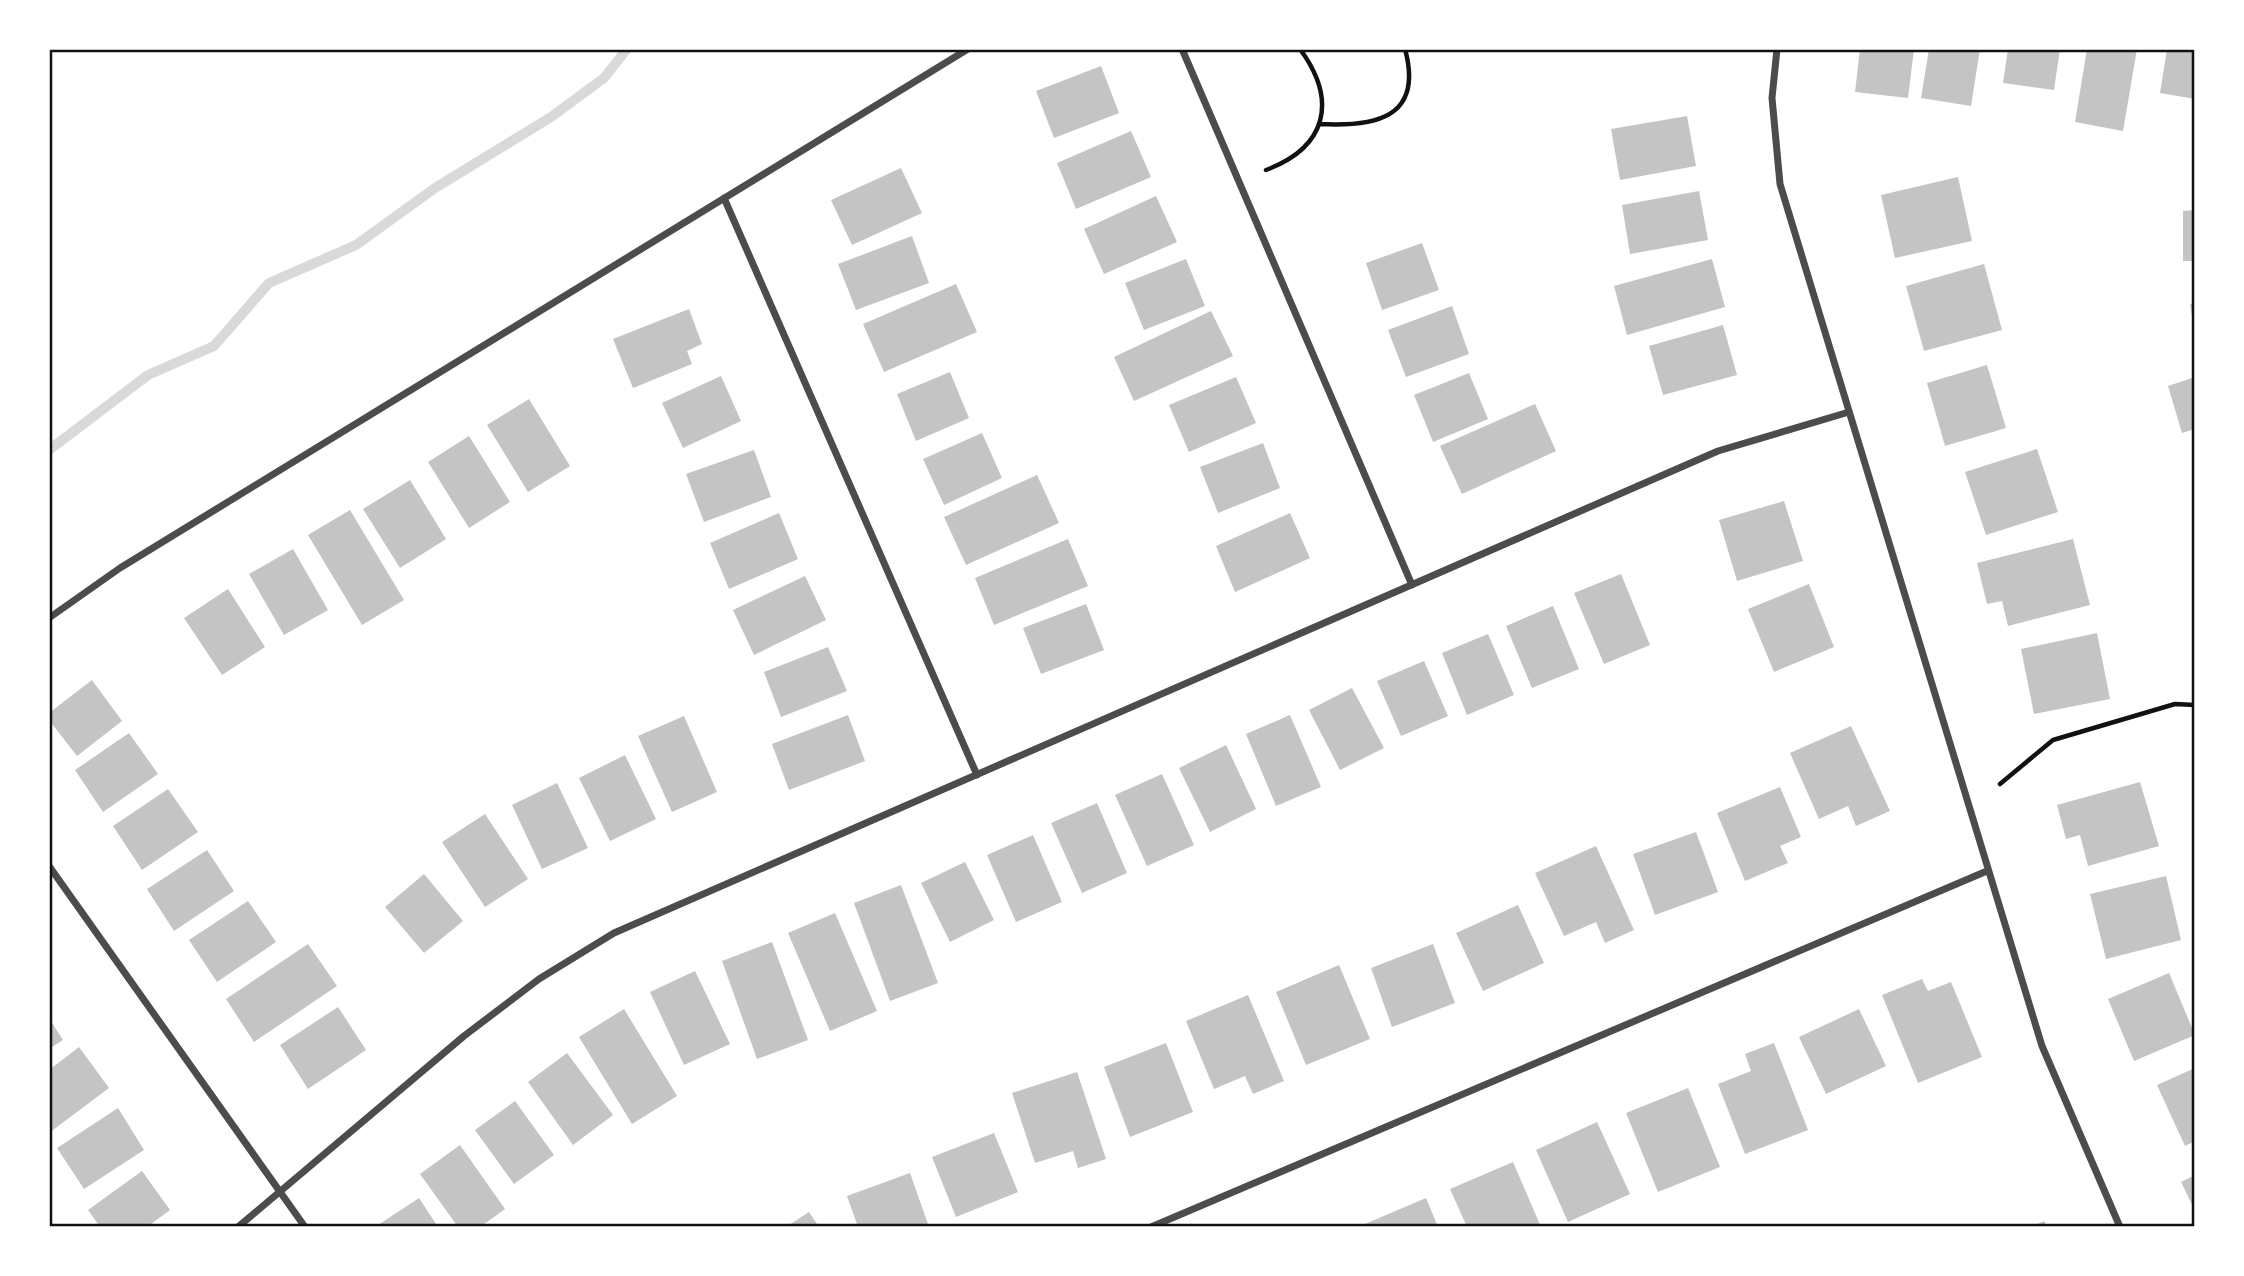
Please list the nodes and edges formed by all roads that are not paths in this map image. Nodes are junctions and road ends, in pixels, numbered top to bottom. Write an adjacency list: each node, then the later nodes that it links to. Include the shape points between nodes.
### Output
1 (968, 49): 4 (street)
2 (1181, 49): 6 (street)
3 (1777, 49): 5 (street, via 1772,98 1780,184)
4 (724, 198): 7 (street, via 120,568); 8 (street)
5 (1849, 412): 6 (street, via 1718,451); 10 (street)
6 (1412, 585): 8 (street)
7 (49, 618)
8 (976, 775): 11 (street, via 614,933 539,979 464,1036)
9 (49, 866): 11 (street)
10 (1987, 871): 14 (street); 15 (street, via 2042,1046)
11 (280, 1193): 12 (street); 13 (street)
12 (238, 1227)
13 (304, 1227)
14 (1151, 1227)
15 (2120, 1227)

